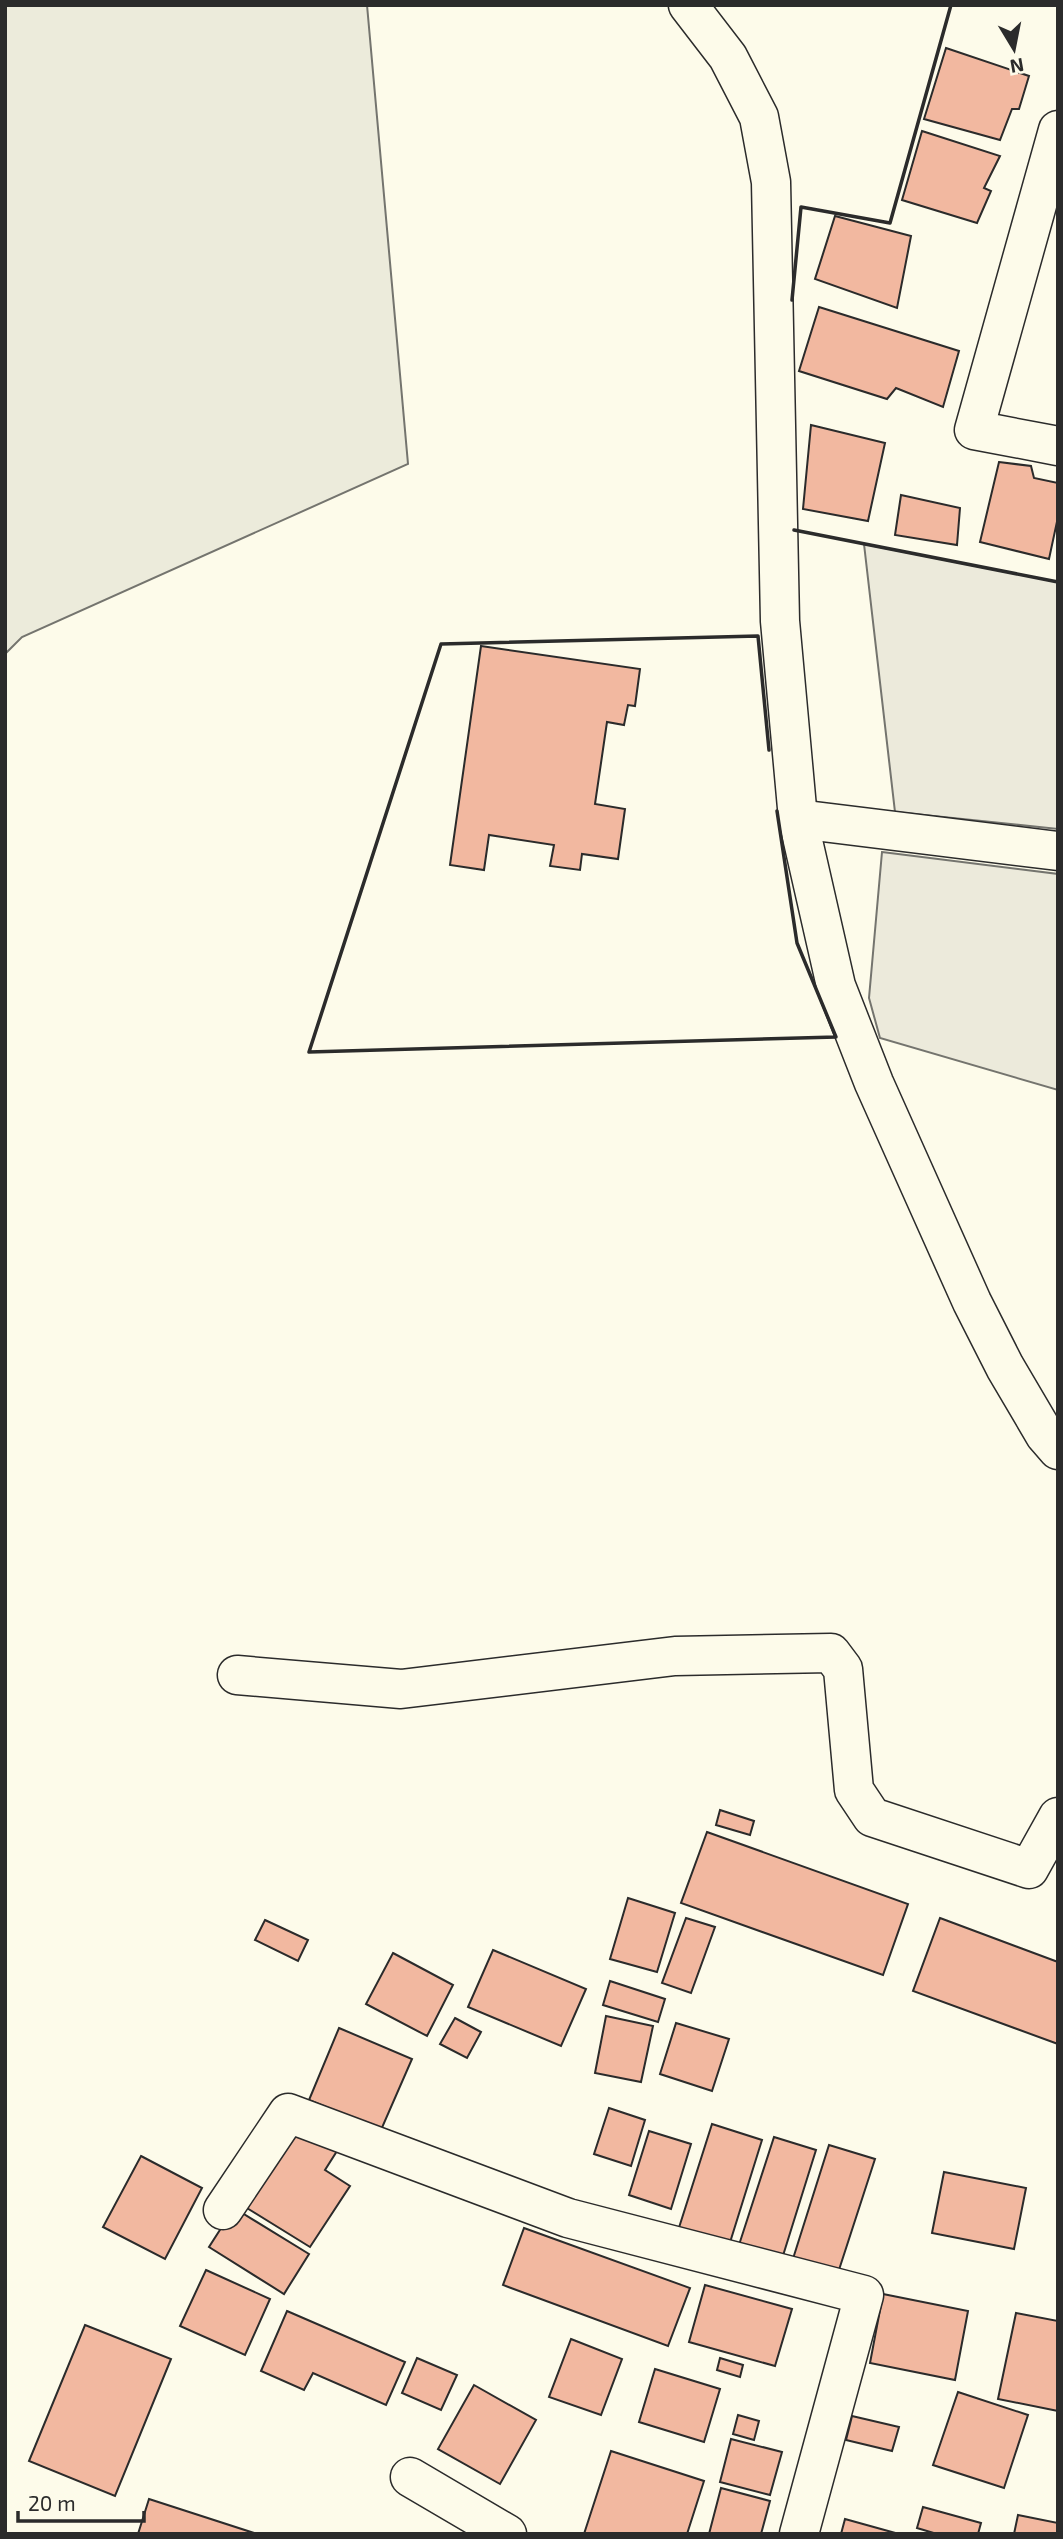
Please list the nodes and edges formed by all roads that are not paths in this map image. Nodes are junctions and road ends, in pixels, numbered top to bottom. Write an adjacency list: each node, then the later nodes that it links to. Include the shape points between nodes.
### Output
1 (688, 5): 5 (street, via 728,57 759,117 771,182 780,621)
2 (1058, 130): 3 (street)
3 (1051, 182): 4 (street, via 974,430)
4 (1058, 446)
5 (797, 819): 6 (street); 7 (street, via 836,986 874,1083 922,1196 1005,1367)
6 (1058, 851)
7 (1058, 1450)
8 (237, 1675): 9 (street, via 401,1689 675,1656 831,1653 843,1668 854,1790 872,1817 1029,1868)
9 (1058, 1817)
10 (223, 2210): 13 (street, via 288,2113 568,2218 864,2295)
11 (410, 2477): 12 (street)
12 (507, 2534)
13 (799, 2534)

